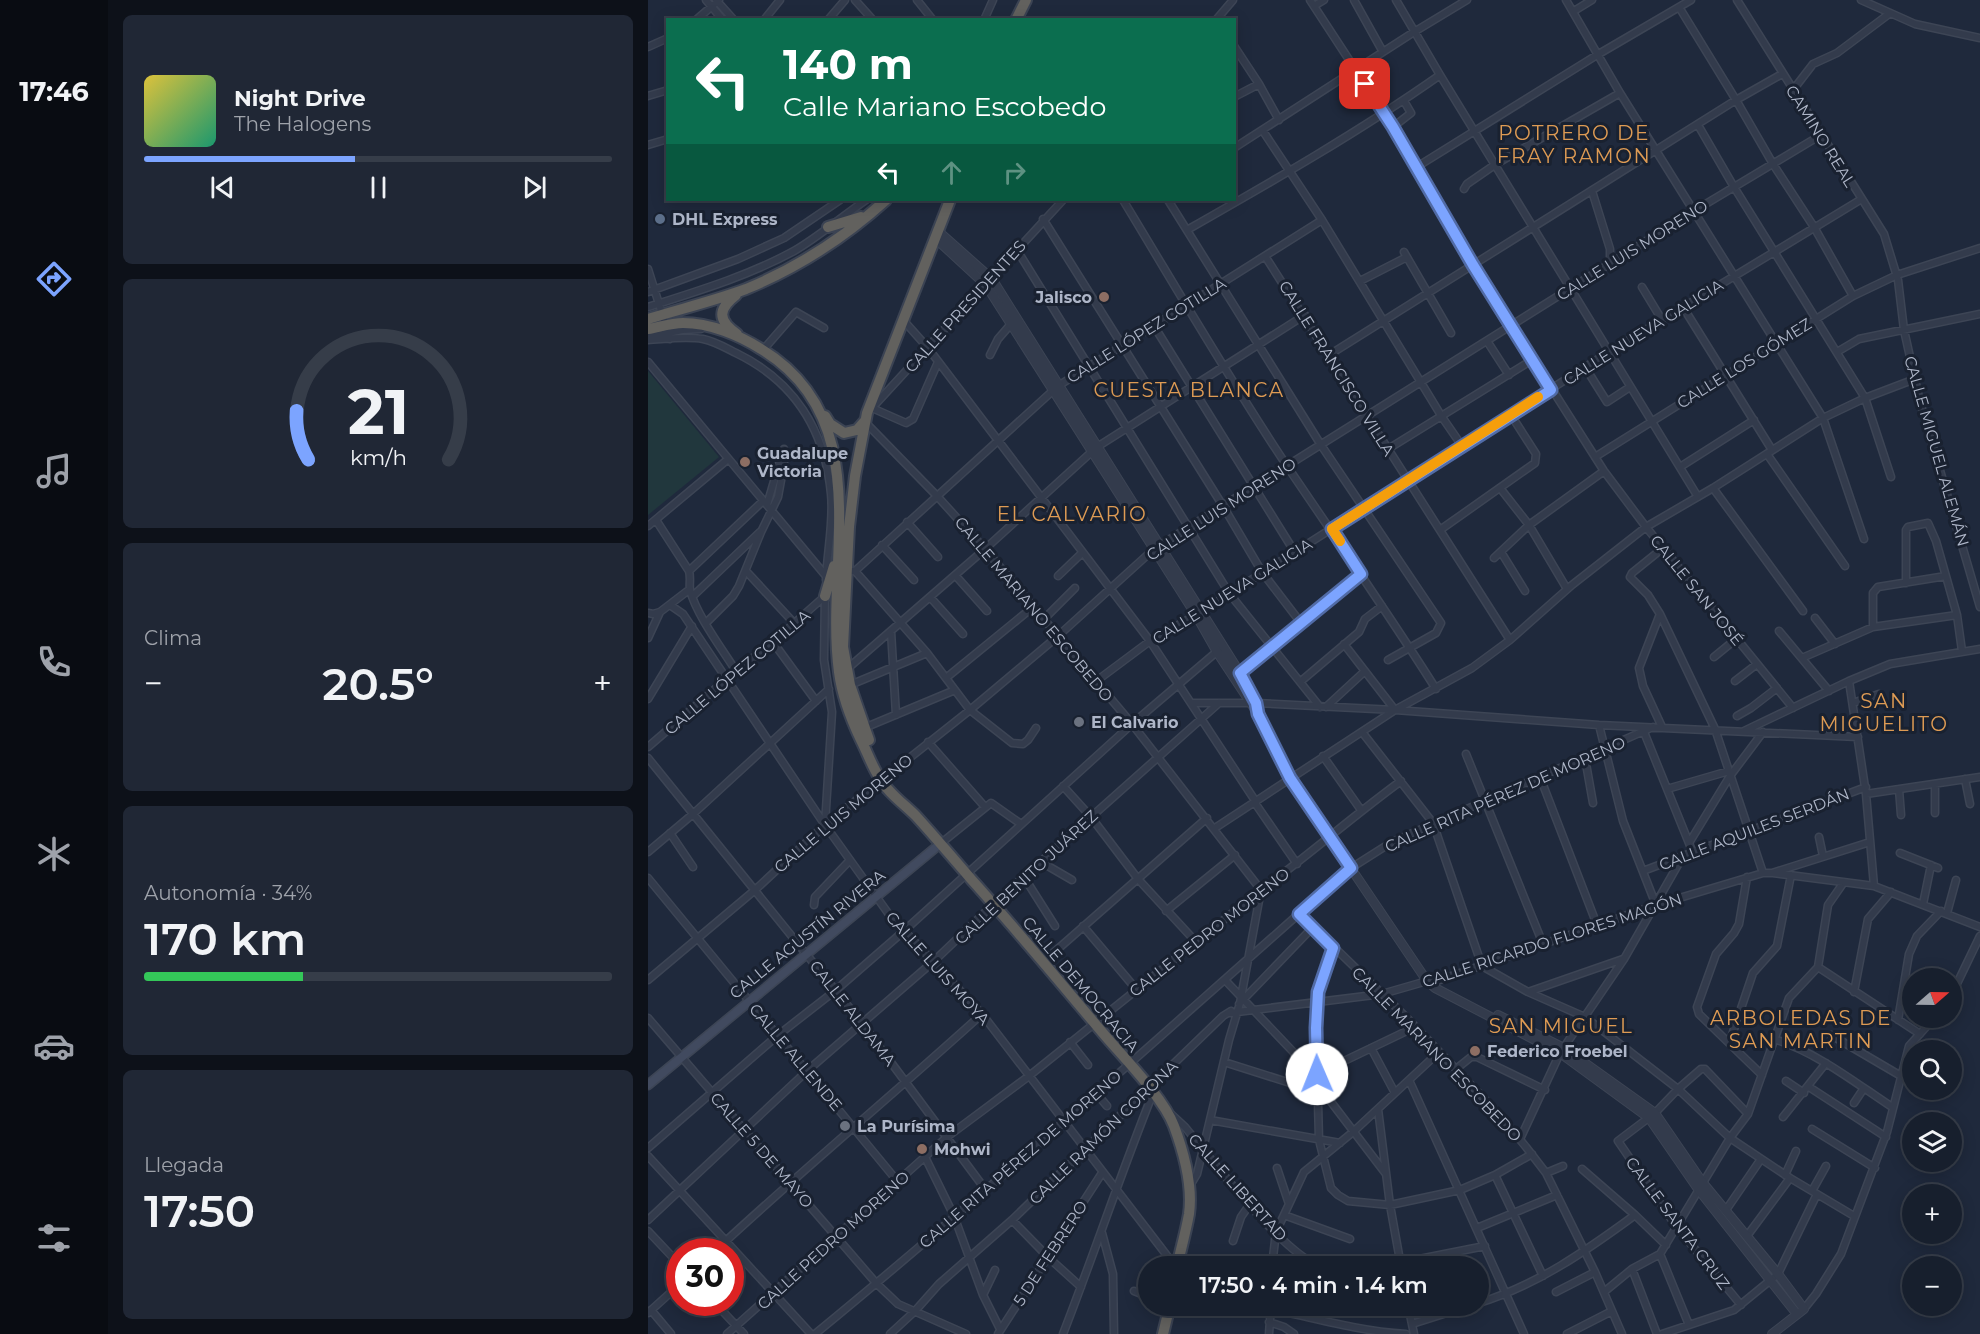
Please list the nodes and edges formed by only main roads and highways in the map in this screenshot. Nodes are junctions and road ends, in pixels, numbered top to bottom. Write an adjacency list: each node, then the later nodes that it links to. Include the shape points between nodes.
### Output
1 (1026, 0): 2 (highway)
2 (1018, 18)
3 (884, 201): 5 (highway)
4 (950, 201): 13 (highway, CALLE DEMOCRACIA)
5 (867, 215): 6 (highway); 7 (highway, via 804,260)
6 (828, 227)
7 (743, 290): 9 (highway); 11 (highway, via 726,303 722,314 726,326)
8 (648, 319): 9 (highway)
9 (665, 323): 10 (highway); 11 (highway, via 705,325)
10 (648, 329)
11 (747, 340): 12 (highway, via 791,372)
12 (819, 409): 13 (highway, via 830,424 844,433 857,430); 14 (highway, via 835,460)
13 (868, 414): 16 (highway, CALLE DEMOCRACIA, via 855,476)
14 (840, 534): 15 (highway, CALLE DEMOCRACIA); 16 (highway)
15 (840, 549): 17 (highway); 18 (highway, CALLE DEMOCRACIA)
16 (850, 571): 18 (highway); 19 (highway, CALLE DEMOCRACIA, via 843,647 846,670)
17 (825, 597)
18 (838, 597): 19 (highway, CALLE DEMOCRACIA, via 837,651 842,690 856,730)
19 (883, 778): 20 (highway, CALLE DEMOCRACIA)
20 (940, 844): 21 (main road, CALLE AGUSTÍN RIVERA); 22 (highway, CALLE DEMOCRACIA, via 1130,1064 1173,1122 1189,1188 1189,1212)
21 (648, 1085)
22 (1178, 1256)
23 (1167, 1316): 24 (highway)
24 (1163, 1334)

